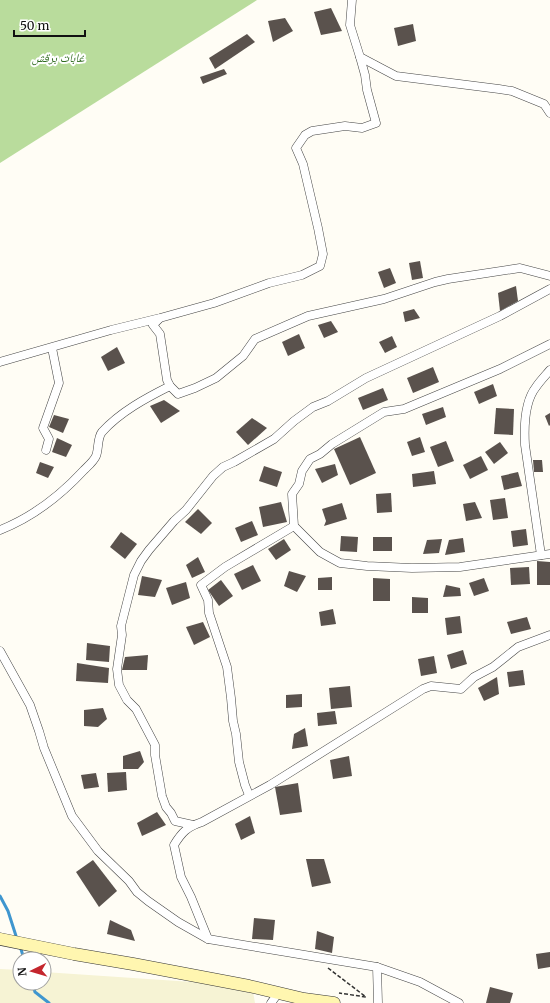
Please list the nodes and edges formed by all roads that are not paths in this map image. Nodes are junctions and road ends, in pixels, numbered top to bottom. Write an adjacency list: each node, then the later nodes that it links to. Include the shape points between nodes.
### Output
1 (352, 0): 2 (street, via 350,25)
2 (360, 57): 3 (street, via 396,76 512,92 544,104); 6 (street, via 376,123 362,128 345,126 312,131 305,135 296,148 303,164 318,228 323,254 320,266 302,275)
3 (550, 113)
4 (550, 276): 11 (street, via 520,268 448,279 384,299 308,316 255,339 243,356 216,378 178,394)
5 (550, 289): 20 (street, via 494,319 366,378 313,407 274,439 223,467 140,562 134,575 121,626 117,669 119,685 127,700 136,709 155,745 162,796 166,807 175,821)
6 (160, 318): 8 (street); 11 (street, via 153,325 160,334)
7 (550, 344): 13 (street, via 500,369 404,409 384,412 310,459 292,494)
8 (52, 348): 9 (street); 12 (street, via 59,383 43,428 49,439)
9 (0, 362)
10 (550, 370): 16 (street, via 532,393 524,433)
11 (170, 386): 14 (street, via 120,416 100,434 96,456 49,504 16,524)
12 (46, 450)
13 (294, 526): 16 (street, via 320,552 340,563 454,568); 19 (street, via 224,567 201,585 208,600 209,613 227,667 239,762)
14 (0, 530)
15 (550, 554): 16 (street)
16 (541, 555)
17 (550, 638): 19 (street, via 518,647 461,688 431,686 423,689 270,785)
18 (0, 651): 22 (street, via 30,705 44,748 76,822 98,851 137,892 178,922)
19 (249, 795): 20 (street)
20 (193, 825): 22 (street, via 182,832 174,845 181,877)
21 (0, 939): 24 (main road)
22 (208, 939): 23 (street)
23 (377, 967): 28 (street); 29 (street, via 420,982)
24 (280, 992): 26 (main road); 27 (street)
25 (335, 998): 26 (main road)
26 (306, 1001)
27 (271, 1003)
28 (378, 1003)
29 (458, 1003)

